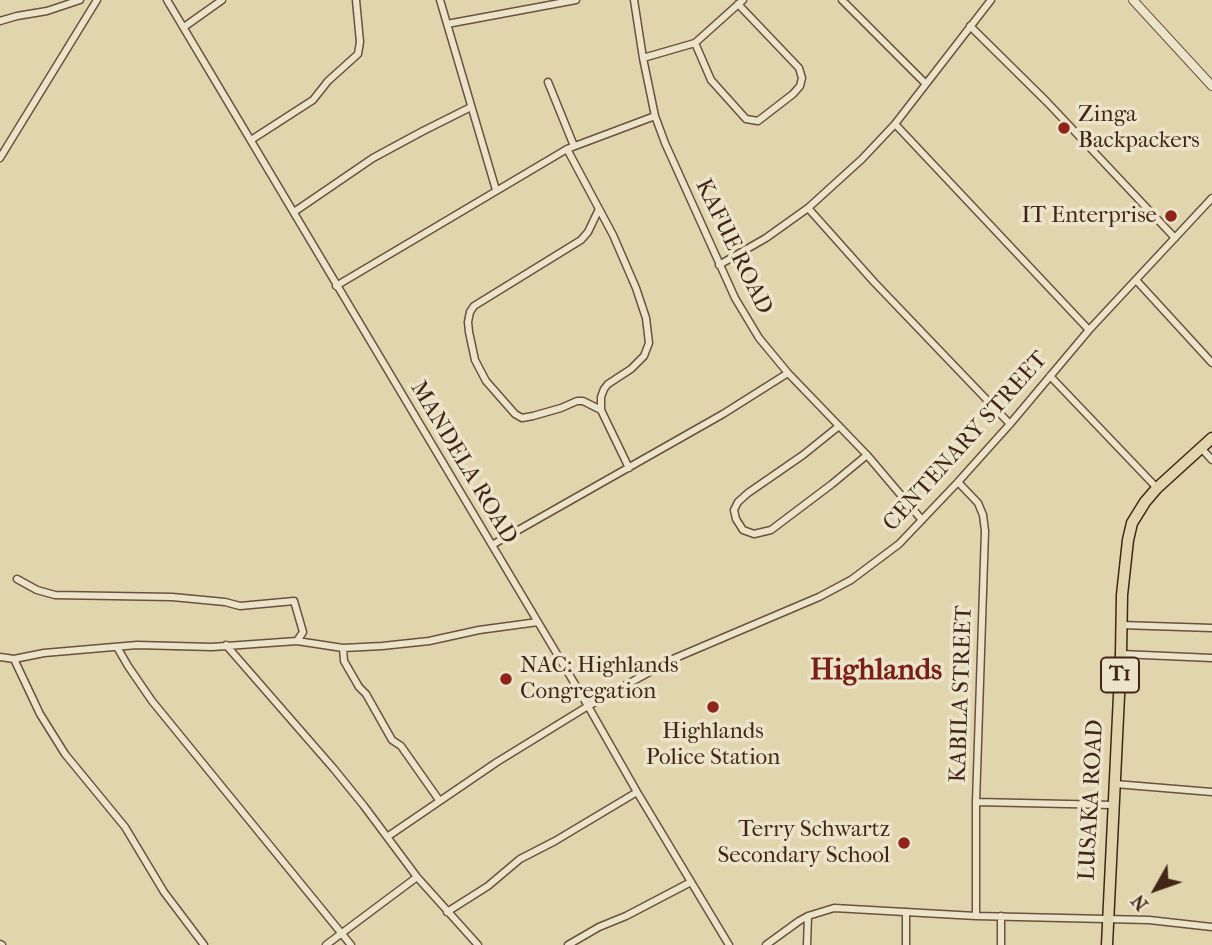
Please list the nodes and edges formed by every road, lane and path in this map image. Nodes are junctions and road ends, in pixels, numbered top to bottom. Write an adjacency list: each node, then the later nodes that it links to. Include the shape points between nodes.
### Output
1 (80, 0): 13 (street)
2 (97, 0): 27 (street)
3 (167, 0): 16 (street, MANDELA ROAD)
4 (222, 0): 16 (street)
5 (356, 0): 25 (street, via 358,54 313,100)
6 (440, 0): 14 (street)
7 (576, 0): 14 (street)
8 (634, 0): 18 (street, KAFUE ROAD)
9 (842, 0): 20 (street)
10 (991, 0): 15 (street)
11 (1136, 1): 21 (street)
12 (740, 2): 17 (street); 17 (street, via 799,68 802,78 793,94 758,121 746,118 711,80)
13 (0, 21)
14 (447, 24): 22 (street)
15 (970, 26): 20 (street); 33 (street)
16 (184, 27): 25 (street, MANDELA ROAD)
17 (695, 43): 18 (street)
18 (643, 58): 23 (street, KAFUE ROAD)
19 (548, 82): 26 (street)
20 (925, 83): 24 (street)
21 (1212, 86)
22 (471, 107): 28 (street); 32 (street, via 373,158)
23 (655, 116): 26 (street); 34 (street, KAFUE ROAD)
24 (895, 124): 30 (street); 37 (street)
25 (251, 141): 32 (street, MANDELA ROAD)
26 (570, 147): 28 (street); 31 (street)
27 (0, 158)
28 (496, 190): 36 (street)
29 (1212, 198): 33 (street, CENTENARY STREET)
30 (808, 208): 34 (street); 42 (street)
31 (599, 209): 41 (street, via 636,288 649,343 644,356 604,389); 41 (street, via 581,240 474,306 468,323 475,360 486,381 515,414 533,416 577,401)
32 (294, 212): 36 (street, MANDELA ROAD)
33 (1175, 237): 35 (street, CENTENARY STREET)
34 (719, 265): 39 (street, KAFUE ROAD, via 759,338)
35 (1136, 280): 37 (street, CENTENARY STREET); 38 (street)
36 (337, 286): 52 (street, MANDELA ROAD)
37 (1089, 330): 40 (street, CENTENARY STREET)
38 (1212, 363)
39 (788, 373): 43 (street, KAFUE ROAD); 48 (street)
40 (1050, 376): 42 (street, CENTENARY STREET); 50 (street)
41 (601, 410): 48 (street)
42 (1010, 424): 49 (street, CENTENARY STREET)
43 (839, 426): 46 (street, KAFUE ROAD); 46 (street, via 738,502 734,510 743,530 754,534 771,530)
44 (1212, 438): 45 (highway, LUSAKA ROAD / T1)
45 (1201, 448): 47 (street); 50 (highway, LUSAKA ROAD / T1)
46 (867, 455): 51 (street, KAFUE ROAD)
47 (1212, 460)
48 (629, 468): 52 (street)
49 (958, 482): 51 (street, CENTENARY STREET); 70 (street, KABILA STREET, via 978,503 985,531)
50 (1157, 488): 55 (highway, LUSAKA ROAD / T1, via 1132,523)
51 (922, 520): 65 (street, CENTENARY STREET, via 851,580 673,659)
52 (492, 545): 54 (street, MANDELA ROAD)
53 (16, 579): 57 (street, via 55,596 172,597 240,606 294,601 303,632)
54 (538, 622): 60 (street, via 429,641); 65 (street, MANDELA ROAD)
55 (1121, 625): 56 (street); 61 (highway, LUSAKA ROAD / T1)
56 (1212, 628)
57 (297, 641): 58 (street); 60 (street)
58 (226, 645): 59 (street); 72 (street)
59 (117, 647): 64 (street); 82 (street, via 152,701)
60 (343, 648): 69 (street, via 345,661 392,740)
61 (1121, 654): 63 (street); 66 (highway, LUSAKA ROAD / T1)
62 (0, 657): 64 (street)
63 (1212, 658)
64 (14, 659): 83 (street, via 65,754 125,827 164,892)
65 (588, 706): 67 (street, MANDELA ROAD); 69 (street, CENTENARY STREET)
66 (1115, 784): 68 (street); 71 (highway, LUSAKA ROAD / T1)
67 (636, 792): 74 (street, MANDELA ROAD); 75 (street, via 520,859)
68 (1212, 792)
69 (439, 800): 72 (street, CENTENARY STREET)
70 (976, 802): 71 (street); 78 (street, KABILA STREET)
71 (1114, 805): 80 (highway, LUSAKA ROAD / T1)
72 (387, 837): 73 (street)
73 (417, 877): 75 (street); 82 (street)
74 (691, 882): 87 (street); 88 (street, MANDELA ROAD)
75 (447, 912): 86 (street)
76 (906, 912): 77 (street, via 834,908); 78 (street); 91 (street)
77 (808, 916): 89 (street); 90 (street)
78 (976, 916): 79 (street)
79 (1001, 916): 80 (street); 92 (street)
80 (1108, 918): 81 (street); 93 (highway, LUSAKA ROAD / T1)
81 (1212, 927)
82 (340, 933): 84 (street); 85 (street)
83 (204, 945)
84 (326, 945)
85 (351, 945)
86 (478, 945)
87 (568, 945)
88 (729, 945)
89 (766, 945)
90 (807, 945)
91 (906, 945)
92 (1000, 945)
93 (1107, 945)

